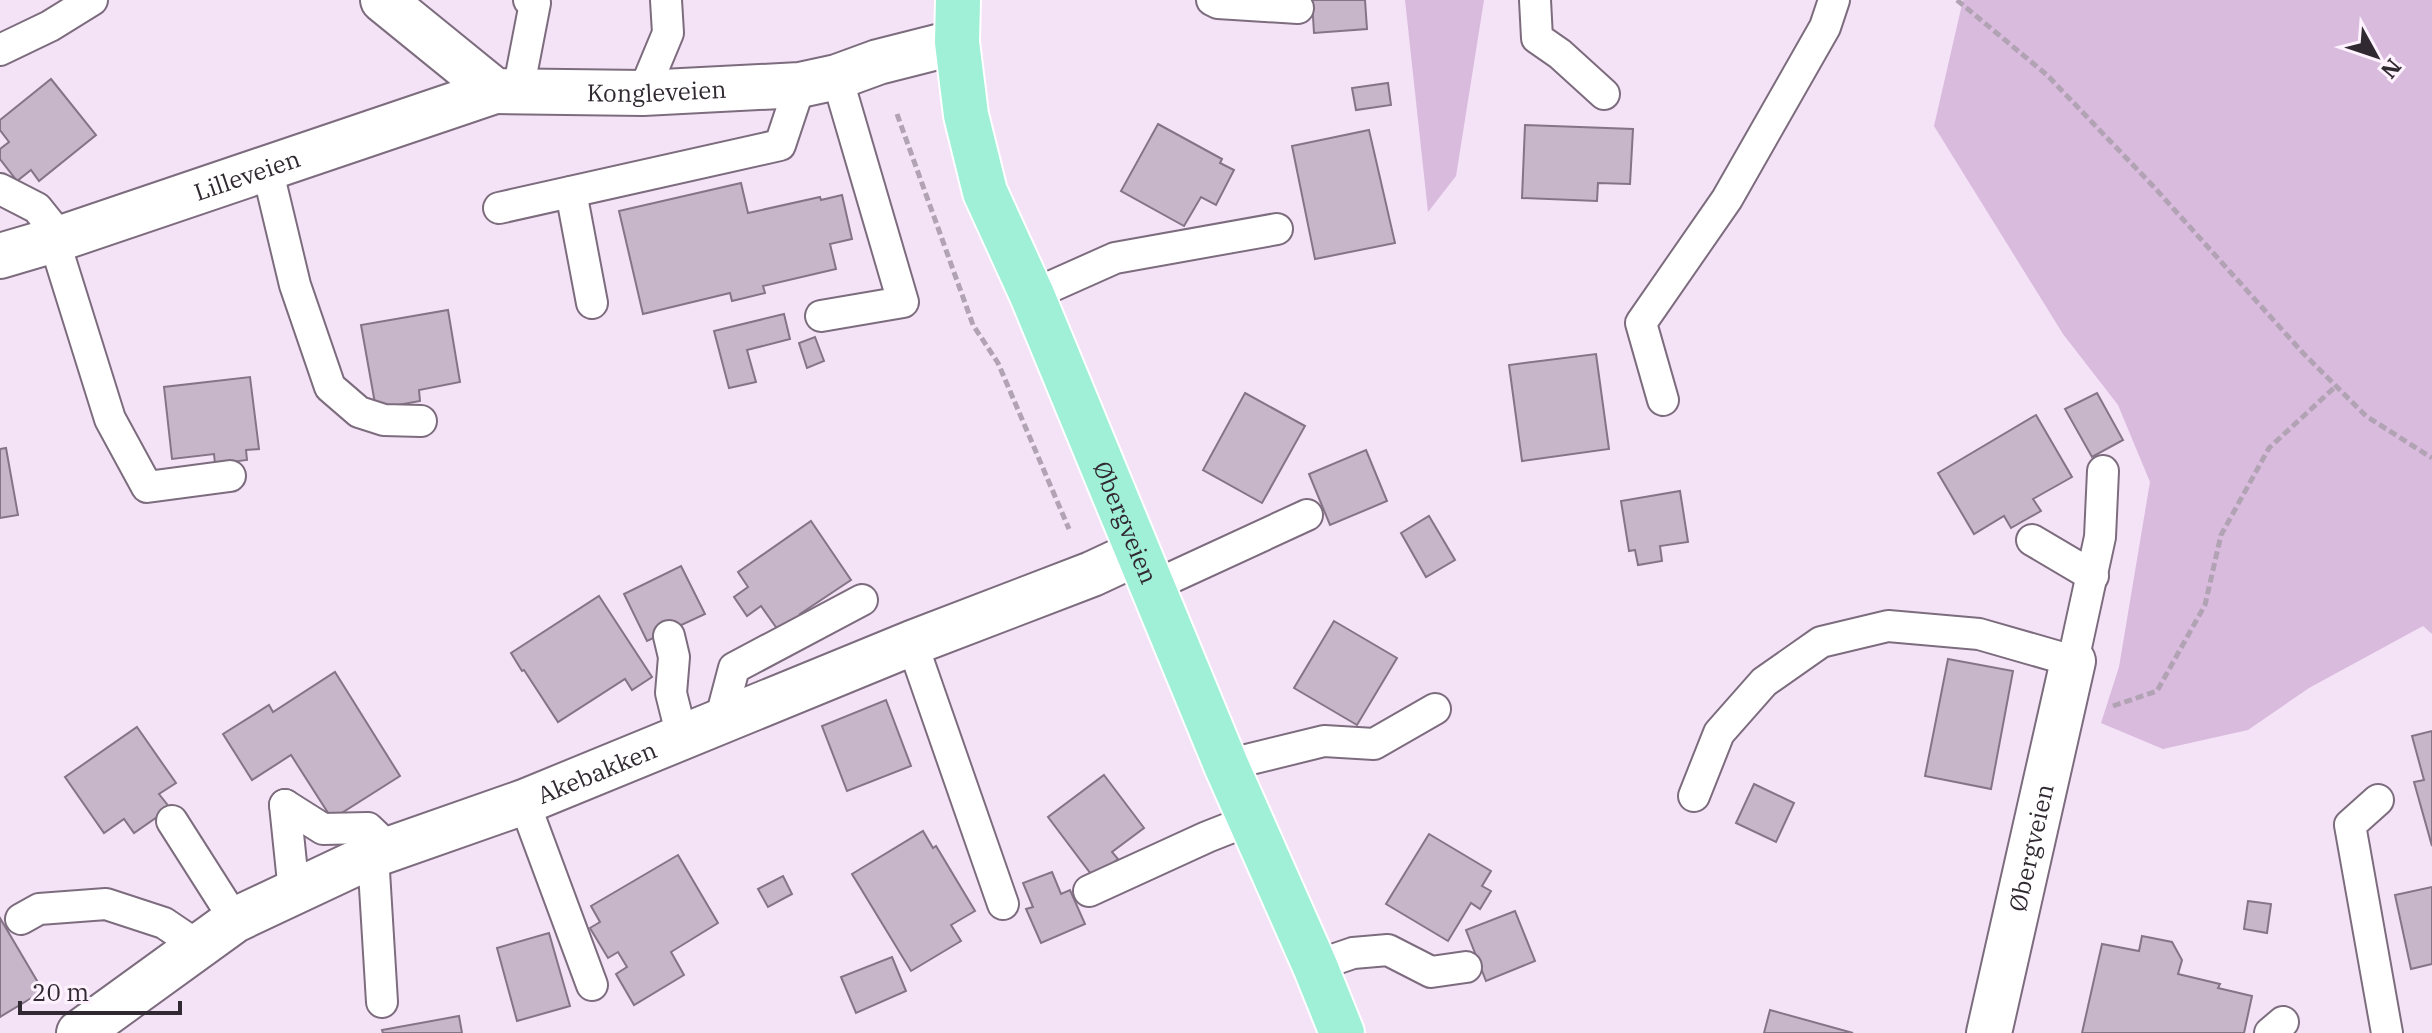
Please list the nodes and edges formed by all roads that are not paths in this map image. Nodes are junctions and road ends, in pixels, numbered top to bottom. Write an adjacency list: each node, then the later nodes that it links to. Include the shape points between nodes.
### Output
1 (92, 0): 10 (lane)
2 (383, 0): 12 (street)
3 (529, 0): 12 (lane, via 535,3)
4 (666, 0): 13 (lane, via 668,33)
5 (1212, 0): 8 (lane)
6 (1535, 0): 14 (lane, via 1537,38)
7 (1834, 0): 25 (lane, via 1825,27 1727,199 1641,323)
8 (1298, 8)
9 (962, 11): 11 (street, Kongleveien, via 878,62); 22 (main road, Øbergveien, via 966,115 985,192)
10 (0, 50)
11 (819, 81): 13 (street, Kongleveien); 17 (lane, via 780,145); 24 (lane, via 903,302)
12 (506, 91): 13 (street, Kongleveien); 15 (street, Lilleveien)
13 (643, 93)
14 (1604, 94)
15 (267, 168): 20 (street, Lilleveien); 26 (lane, via 295,285 330,387 359,412 384,420)
16 (0, 189): 20 (lane, via 37,208)
17 (571, 192): 18 (lane); 23 (lane)
18 (499, 208)
19 (1277, 229): 22 (lane, via 1115,258)
20 (58, 239): 21 (street, Lilleveien); 28 (lane, via 110,419 147,487)
21 (0, 256)
22 (1032, 295): 31 (main road, Øbergveien)
23 (592, 303)
24 (821, 316)
25 (1663, 400)
26 (421, 421)
27 (2103, 471): 32 (lane)
28 (230, 476)
29 (1307, 515): 31 (lane)
30 (2032, 540): 32 (lane)
31 (1144, 570): 35 (street, Akebakken, via 1092,574); 39 (main road, Øbergveien)
32 (2093, 576): 36 (lane)
33 (862, 600): 38 (lane, via 734,668)
34 (669, 636): 38 (lane, via 674,657 671,693)
35 (912, 643): 38 (street, Akebakken); 48 (lane)
36 (2073, 661): 40 (lane, via 1979,634 1888,626 1821,642 1764,682 1719,733); 58 (street, Øbergveien)
37 (1435, 709): 39 (lane, via 1374,744 1324,741)
38 (701, 729): 42 (street, Akebakken)
39 (1226, 765): 43 (main road, Øbergveien)
40 (1694, 796)
41 (2378, 800): 59 (lane, via 2350,825)
42 (524, 802): 45 (street, Akebakken); 54 (lane)
43 (1250, 820): 46 (lane); 52 (main road, Øbergveien)
44 (172, 821): 50 (lane)
45 (382, 852): 47 (street, Akebakken); 47 (lane, via 368,828 323,829 285,805); 55 (lane)
46 (1089, 891)
47 (294, 892): 50 (street, Akebakken)
48 (1003, 904)
49 (21, 919): 51 (lane, via 39,909 106,904 164,923)
50 (235, 920): 51 (street, Akebakken)
51 (198, 946): 56 (street, Akebakken)
52 (1315, 966): 53 (lane, via 1353,953 1388,950 1431,972); 57 (main road, Øbergveien)
53 (1466, 967)
54 (592, 985)
55 (382, 1002)
56 (79, 1033)
57 (1342, 1033)
58 (1989, 1033)
59 (2387, 1033)

